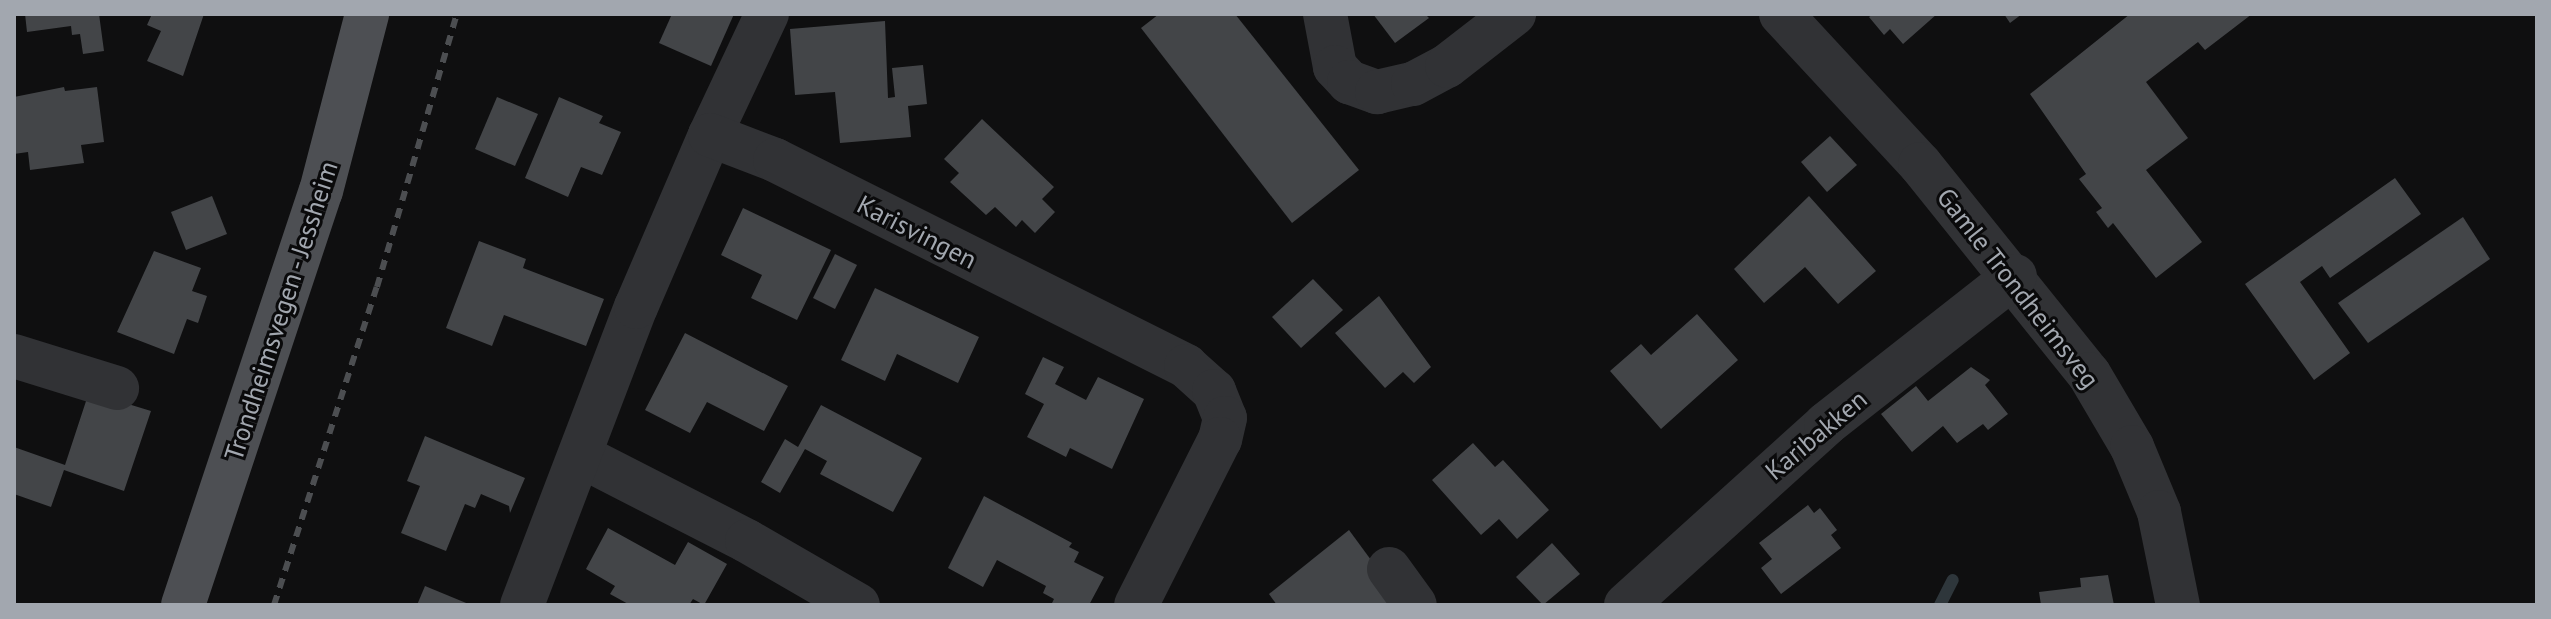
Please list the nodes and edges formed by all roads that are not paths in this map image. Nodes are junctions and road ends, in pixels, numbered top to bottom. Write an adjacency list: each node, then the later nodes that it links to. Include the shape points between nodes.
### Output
1 (367, 14): 12 (main road, Trondheimsvegen - Jessheim, via 321,191)
2 (767, 14): 6 (street)
3 (1325, 14): 4 (street, via 1326,41 1335,67 1349,82 1377,92 1413,84 1447,66)
4 (1514, 14)
5 (1792, 18): 7 (street, Gamle Trondheimsveg)
6 (710, 135): 10 (street, via 636,307); 15 (street, Karisvingen, via 775,160 1186,366 1214,391 1225,418 1220,439)
7 (2015, 276): 17 (street, Karibakken, via 1826,424); 18 (street, Gamle Trondheimsveg, via 2089,374 2132,447 2159,512)
8 (14, 356): 9 (street)
9 (117, 388)
10 (581, 456): 13 (street); 14 (street)
11 (1389, 569): 16 (street)
12 (183, 605)
13 (522, 605)
14 (858, 605)
15 (1136, 605)
16 (1415, 605)
17 (1626, 605)
18 (2178, 605)

